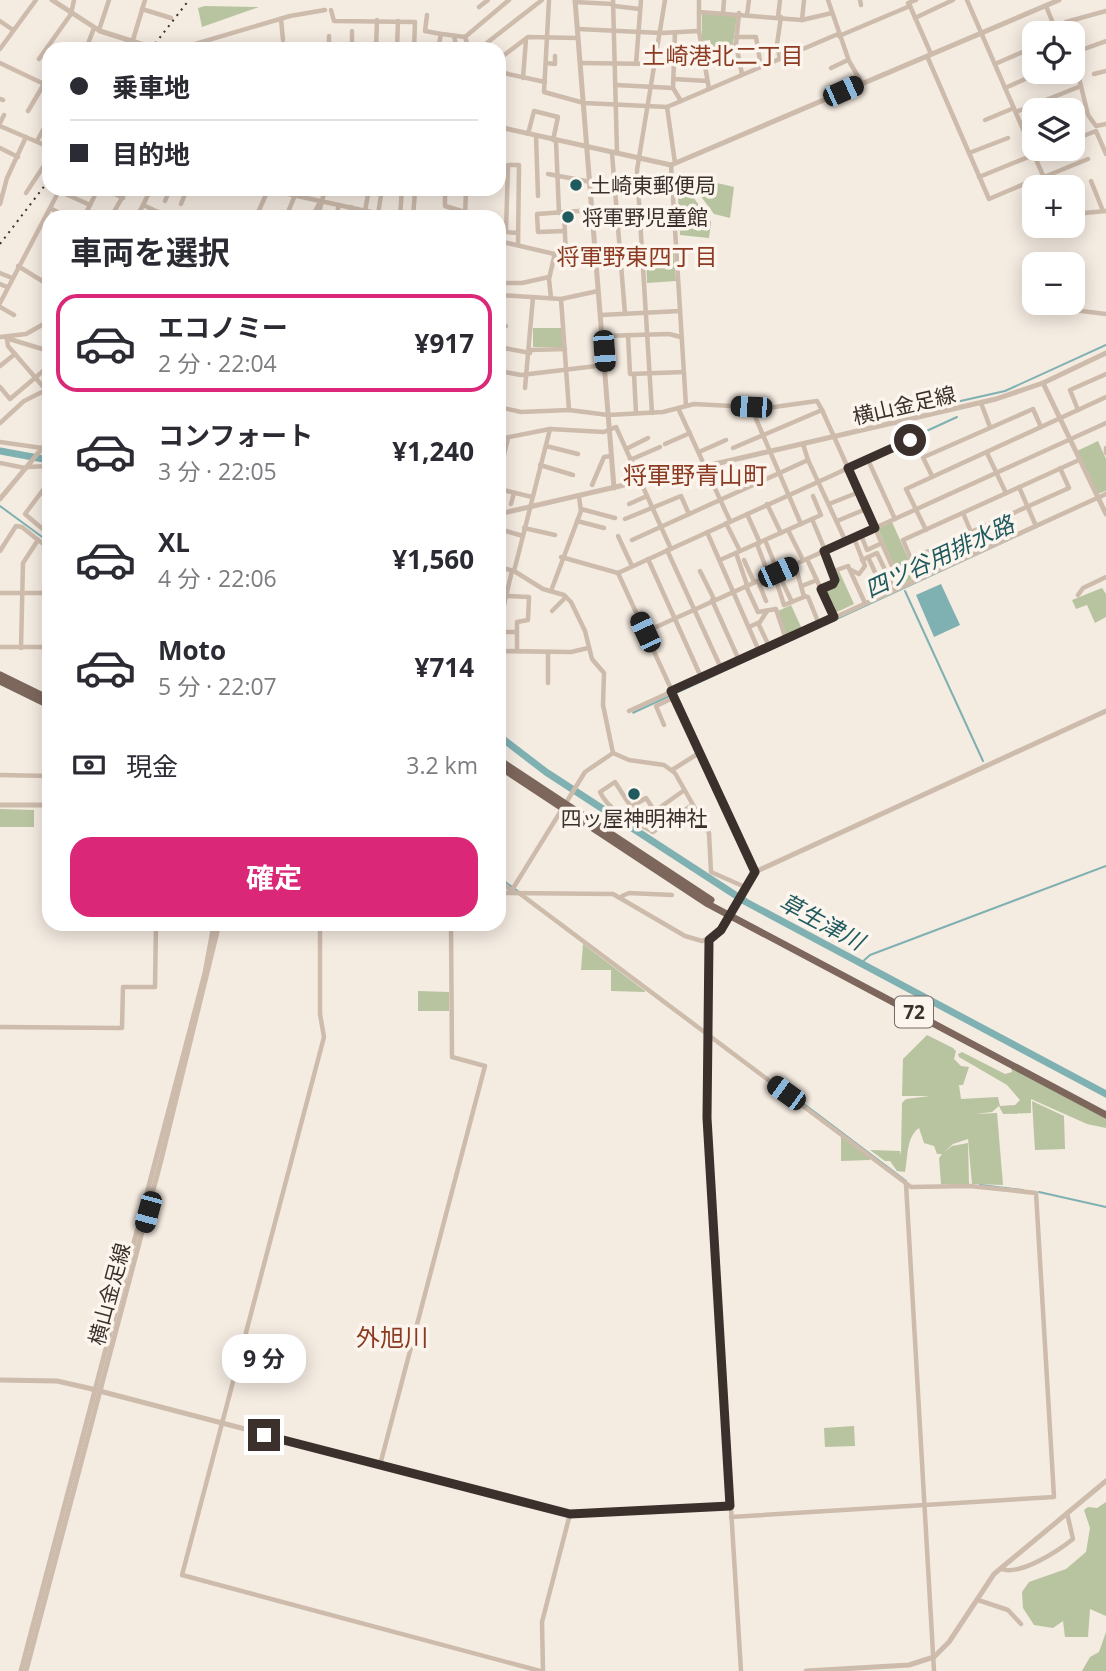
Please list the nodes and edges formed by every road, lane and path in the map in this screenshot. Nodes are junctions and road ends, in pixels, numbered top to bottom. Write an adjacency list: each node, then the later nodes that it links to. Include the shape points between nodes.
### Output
1 (36, 0): 49 (street)
2 (52, 0): 34 (street)
3 (75, 0): 34 (street)
4 (109, 0): 47 (street)
5 (145, 0): 27 (street)
6 (488, 0): 26 (street)
7 (509, 0): 61 (street)
8 (542, 0): 81 (street)
9 (549, 0): 64 (street)
10 (640, 0): 28 (street)
11 (665, 0): 56 (street)
12 (699, 0): 30 (street)
13 (724, 0): 31 (street)
14 (749, 0): 36 (street)
15 (780, 0): 37 (street)
16 (804, 0): 42 (street)
17 (828, 0): 33 (street)
18 (916, 0): 24 (street, via 908,3)
19 (953, 0): 39 (street)
20 (967, 0): 55 (street)
21 (1059, 0): 25 (street)
22 (575, 1): 23 (street); 48 (street)
23 (613, 3): 28 (street); 50 (street)
24 (910, 6): 39 (street); 58 (street)
25 (1045, 6): 45 (street); 55 (street)
26 (479, 7)
27 (142, 9): 38 (street); 71 (street)
28 (640, 9): 53 (street)
29 (1106, 11): 46 (street)
30 (699, 12): 31 (street); 52 (street)
31 (723, 13): 32 (street)
32 (738, 13): 36 (street); 62 (street)
33 (831, 13): 42 (street); 58 (street)
34 (71, 14): 47 (street); 68 (street)
35 (427, 15): 57 (street, via 425,31)
36 (747, 15): 37 (street)
37 (779, 17): 42 (street); 91 (street)
38 (171, 18)
39 (915, 18): 88 (street)
40 (281, 19): 41 (street, via 328,10 334,21); 66 (street); 72 (street)
41 (377, 20): 44 (street); 75 (street)
42 (802, 20)
43 (0, 21): 49 (street)
44 (398, 21): 76 (street); 77 (street, via 415,22)
45 (1052, 21)
46 (1070, 21)
47 (96, 29): 69 (street); 70 (street)
48 (578, 29): 50 (street); 65 (street)
49 (13, 30): 83 (street)
50 (615, 30): 53 (street); 96 (street)
51 (352, 31): 74 (street)
52 (699, 31): 54 (street); 84 (street)
53 (637, 32): 56 (street); 97 (street)
54 (675, 32): 56 (street); 107 (street)
55 (981, 32): 88 (street); 99 (street)
56 (661, 33): 98 (street)
57 (441, 34): 60 (street); 78 (street)
58 (839, 35): 91 (street); 92 (street)
59 (329, 36): 73 (street)
60 (454, 36): 61 (street); 79 (street)
61 (465, 37): 80 (street)
62 (736, 37): 82 (street); 100 (street, via 756,37)
63 (526, 38): 64 (street); 86 (street); 106 (street)
64 (547, 38): 65 (street); 94 (street)
65 (578, 38): 95 (street)
66 (283, 40)
67 (1106, 41): 116 (street, via 1073,53)
68 (51, 42)
69 (90, 42)
70 (129, 42)
71 (132, 42)
72 (202, 42)
73 (329, 42)
74 (352, 42)
75 (376, 42)
76 (397, 42)
77 (414, 42)
78 (439, 42)
79 (455, 42)
80 (467, 42)
81 (488, 42)
82 (736, 45): 84 (street); 105 (street)
83 (0, 49)
84 (702, 50): 109 (street)
85 (1022, 53): 99 (street)
86 (506, 54)
87 (42, 55): 90 (street)
88 (929, 55): 112 (street); 144 (street)
89 (555, 56): 94 (street, via 555,64)
90 (39, 59)
91 (780, 59): 100 (street)
92 (848, 60): 101 (street); 112 (street)
93 (0, 63): 110 (street)
94 (545, 63): 111 (street)
95 (580, 63): 96 (street); 121 (street)
96 (615, 63): 97 (street); 113 (street)
97 (636, 64): 98 (street)
98 (654, 64): 115 (street)
99 (995, 65): 118 (street)
100 (761, 66): 105 (street)
101 (831, 68)
102 (1106, 71): 104 (street)
103 (506, 74): 106 (street)
104 (1094, 74)
105 (742, 75): 119 (street)
106 (523, 78): 111 (street)
107 (674, 79): 109 (street); 117 (street)
108 (1022, 80): 118 (street)
109 (707, 81): 119 (street)
110 (42, 82)
111 (545, 82): 121 (street, via 544,92)
112 (862, 83): 151 (street)
113 (615, 85): 115 (street); 122 (street)
114 (42, 86): 126 (street)
115 (650, 86): 117 (street); 124 (street)
116 (1081, 86): 125 (street); 130 (street, via 1088,115 1096,127)
117 (673, 88): 120 (street)
118 (1005, 88): 125 (street)
119 (709, 89): 120 (street)
120 (681, 101): 123 (street)
121 (584, 103): 122 (street); 143 (street)
122 (616, 105): 124 (street); 145 (street)
123 (667, 107): 124 (street); 151 (street)
124 (647, 108): 148 (street)
125 (1015, 110): 128 (street); 131 (street)
126 (28, 111)
127 (4, 115): 129 (street)
128 (985, 120)
129 (0, 124): 137 (street)
130 (1106, 124)
131 (1022, 125)
132 (506, 129): 134 (street)
133 (42, 133): 140 (street)
134 (528, 134): 136 (street); 139 (street, via 534,111 558,117)
135 (1085, 135): 146 (street, via 1096,131)
136 (536, 136): 139 (street); 173 (street)
137 (26, 137): 140 (street); 147 (street)
138 (1007, 138): 144 (street)
139 (555, 140): 143 (street); 155 (street)
140 (37, 141): 141 (street)
141 (42, 144)
142 (0, 148): 147 (street)
143 (589, 148): 145 (street); 160 (street)
144 (969, 153): 157 (street)
145 (615, 154): 148 (street); 202 (street)
146 (1106, 154)
147 (18, 158): 158 (street)
148 (638, 159): 151 (street); 184 (street)
149 (1022, 159): 157 (street)
150 (1088, 159): 156 (street)
151 (672, 164): 199 (street)
152 (42, 169): 162 (street)
153 (548, 173): 155 (street)
154 (0, 174): 158 (street)
155 (557, 175): 160 (street); 198 (street)
156 (1046, 175)
157 (979, 177): 161 (street, via 989,199)
158 (7, 178): 177 (street)
159 (1091, 181): 197 (street)
160 (592, 182): 196 (street)
161 (1022, 185)
162 (26, 192)
163 (56, 196): 183 (street)
164 (71, 196): 179 (street)
165 (94, 196): 179 (street)
166 (119, 196): 174 (street)
167 (148, 196): 180 (street)
168 (167, 196): 175 (street)
169 (184, 196): 178 (street)
170 (300, 196): 176 (street)
171 (323, 196): 176 (street)
172 (445, 196): 195 (street, via 444,206)
173 (538, 196)
174 (123, 198): 187 (street)
175 (165, 201)
176 (322, 201): 181 (street); 190 (street); 191 (street)
177 (0, 204)
178 (181, 204)
179 (90, 205): 186 (street)
180 (143, 205): 188 (street); 189 (street)
181 (340, 205): 182 (street); 192 (street)
182 (351, 207): 193 (street); 194 (street)
183 (50, 208): 185 (street)
184 (640, 208): 199 (street); 203 (street)
185 (54, 210)
186 (88, 210)
187 (115, 210)
188 (141, 210)
189 (154, 210)
190 (316, 210)
191 (320, 210)
192 (338, 210)
193 (350, 210)
194 (362, 210)
195 (454, 210)
196 (593, 210): 198 (street); 201 (street)
197 (1105, 211): 200 (street)
198 (561, 212): 205 (street); 205 (street, via 537,214 538,232)
199 (674, 213): 209 (street)
200 (1085, 213)
201 (594, 219): 202 (street); 213 (street)
202 (617, 219): 203 (street); 212 (street)
203 (641, 219): 210 (street)
204 (42, 225): 216 (street)
205 (565, 231): 214 (street)
206 (518, 233): 206 (street, via 519,165 508,165 506,232); 208 (street)
207 (506, 242): 208 (street)
208 (518, 245): 211 (street)
209 (676, 251): 210 (street); 231 (street)
210 (643, 252): 212 (street); 232 (street)
211 (555, 253): 214 (street); 218 (street)
212 (619, 253): 213 (street); 233 (street)
213 (597, 254): 215 (street)
214 (566, 256): 215 (street)
215 (597, 265): 224 (street)
216 (18, 266): 219 (street); 220 (street)
217 (0, 273): 219 (street)
218 (549, 277): 221 (street); 227 (street)
219 (12, 278): 223 (street)
220 (42, 281)
221 (506, 283)
222 (0, 284): 223 (street)
223 (7, 287): 229 (street)
224 (599, 291): 228 (street); 236 (street)
225 (506, 295): 226 (street)
226 (533, 297): 227 (street); 246 (street)
227 (551, 298): 228 (street)
228 (561, 299): 245 (street)
229 (0, 305): 235 (street)
230 (1085, 310): 234 (street)
231 (680, 311): 232 (street); 241 (street)
232 (646, 313): 233 (street); 239 (street)
233 (625, 314): 236 (street)
234 (1106, 314)
235 (14, 315)
236 (601, 315): 240 (street)
237 (42, 325): 242 (street, via 26,334 0,337)
238 (628, 335): 239 (street); 240 (street); 257 (street, via 630,374)
239 (647, 335): 241 (street); 256 (street)
240 (603, 336): 249 (street)
241 (681, 337): 255 (street)
242 (7, 339): 244 (street); 247 (street)
243 (506, 348): 246 (street)
244 (42, 349)
245 (565, 349): 246 (street); 251 (street)
246 (530, 351): 254 (street)
247 (15, 354): 250 (street); 259 (street)
248 (1106, 354): 260 (street, 横山金足線)
249 (605, 365): 251 (street); 276 (street)
250 (0, 366)
251 (566, 368): 254 (street); 271 (street)
252 (42, 372): 259 (street)
253 (506, 372): 254 (street)
254 (526, 372): 263 (street)
255 (684, 372): 256 (street); 267 (street)
256 (649, 373): 257 (street); 275 (street)
257 (634, 374): 274 (street)
258 (1106, 374): 273 (street, via 1070,390)
259 (35, 378): 261 (street); 262 (street, via 10,399)
260 (1044, 383): 266 (street, 横山金足線); 277 (street)
261 (42, 386)
262 (0, 387)
263 (525, 388)
264 (42, 392): 278 (street)
265 (1106, 397): 273 (street)
266 (981, 403): 279 (street, 横山金足線); 281 (street)
267 (686, 406): 268 (street); 269 (street)
268 (751, 407): 272 (street, via 817,401); 286 (street)
269 (678, 408): 275 (street); 285 (street)
270 (506, 409): 271 (street)
271 (569, 410): 276 (street)
272 (822, 410): 286 (street); 287 (street)
273 (1078, 410): 277 (street)
274 (636, 413): 275 (street); 276 (street)
275 (652, 413)
276 (608, 415): 284 (street)
277 (1060, 418): 282 (street); 292 (street)
278 (0, 422)
279 (899, 422): 287 (street, 横山金足線); 294 (street)
280 (1106, 422): 292 (street)
281 (990, 427): 282 (street, via 1033,409); 306 (street)
282 (1041, 427): 303 (street)
283 (550, 429): 284 (street); 289 (street); 296 (street)
284 (610, 430): 299 (street, via 616,428); 305 (street)
285 (690, 433): 302 (street); 308 (street)
286 (763, 435): 297 (street); 301 (street)
287 (834, 437): 295 (street, 横山金足線); 316 (street)
288 (506, 438): 289 (street)
289 (509, 438): 298 (street)
290 (648, 439): 299 (street)
291 (726, 440): 302 (street)
292 (1070, 440): 310 (street); 318 (street)
293 (0, 442): 300 (street)
294 (906, 442): 306 (street, via 916,443); 307 (street)
295 (803, 444): 301 (street, 横山金足線); 309 (street)
296 (546, 446): 304 (street); 312 (street)
297 (733, 448)
298 (506, 449)
299 (625, 449): 308 (street)
300 (41, 450): 314 (street)
301 (771, 452): 315 (street, 横山金足線); 319 (street)
302 (699, 453): 315 (street)
303 (987, 453): 318 (street); 321 (street)
304 (579, 454)
305 (611, 456): 324 (street, via 604,457); 325 (street)
306 (923, 457): 321 (street)
307 (867, 459): 316 (street); 359 (street)
308 (631, 460): 323 (street)
309 (808, 460): 319 (street); 322 (street)
310 (1079, 460): 317 (street); 340 (street)
311 (0, 463): 314 (street)
312 (540, 465): 320 (street); 336 (street)
313 (42, 466): 314 (street)
314 (27, 467): 338 (street)
315 (705, 467): 323 (street, 横山金足線); 339 (street)
316 (848, 468): 322 (street); 329 (street)
317 (1060, 468): 326 (street); 345 (street, via 1069,488)
318 (997, 472): 331 (street); 350 (street)
319 (780, 473): 333 (street); 339 (street)
320 (573, 475)
321 (932, 476): 350 (street, via 906,489)
322 (819, 481): 333 (street); 344 (street)
323 (641, 482): 325 (street, 横山金足線); 334 (street)
324 (592, 485)
325 (614, 488): 337 (street, 横山金足線)
326 (1019, 488): 331 (street); 345 (street)
327 (506, 491): 330 (street)
328 (42, 492): 364 (street, via 26,514)
329 (859, 492): 344 (street); 349 (street)
330 (514, 493): 336 (street); 341 (street)
331 (1006, 493): 352 (street)
332 (1106, 494): 340 (street)
333 (788, 495): 343 (street); 363 (street)
334 (647, 496): 342 (street); 347 (street)
335 (813, 496): 358 (street, via 821,515)
336 (532, 497): 346 (street)
337 (579, 497): 346 (street, 横山金足線); 348 (street)
338 (0, 499)
339 (720, 500): 353 (street); 361 (street)
340 (1100, 501): 355 (street); 366 (street)
341 (511, 504)
342 (629, 504)
343 (767, 504): 354 (street); 375 (street)
344 (829, 504): 362 (street)
345 (1027, 507): 366 (street); 374 (street)
346 (529, 508): 351 (street, 横山金足線); 367 (street)
347 (652, 508): 353 (street, via 681,496); 357 (street); 365 (street)
348 (581, 509): 356 (street); 360 (street)
349 (866, 509): 362 (street); 369 (street)
350 (916, 509): 359 (street); 371 (street)
351 (506, 513)
352 (963, 513): 371 (street); 374 (street)
353 (689, 514): 365 (street)
354 (747, 514): 361 (street); 384 (street)
355 (1106, 514)
356 (615, 518)
357 (625, 519)
358 (812, 519): 363 (street); 390 (street)
359 (895, 519): 369 (street)
360 (577, 521): 368 (street); 392 (street)
361 (728, 522): 373 (street); 391 (street)
362 (837, 522): 383 (street)
363 (801, 524): 370 (street)
364 (42, 526)
365 (661, 526): 382 (street); 388 (street)
366 (1036, 526): 402 (street)
367 (524, 528): 377 (street); 378 (street)
368 (604, 528)
369 (875, 528): 376 (street); 386 (street)
370 (788, 530): 375 (street); 397 (street)
371 (926, 530): 387 (street, via 903,540 911,559)
372 (506, 531): 377 (street)
373 (707, 532): 388 (street); 395 (street)
374 (971, 532): 387 (street)
375 (781, 533): 384 (street)
376 (861, 535): 380 (street); 386 (street, via 867,550)
377 (523, 536): 406 (street)
378 (555, 536)
379 (618, 536): 401 (street)
380 (854, 538): 383 (street); 398 (street)
381 (38, 540): 385 (street); 389 (street, via 16,526); 422 (street, via 23,563)
382 (632, 540)
383 (846, 541): 390 (street)
384 (761, 542): 391 (street); 410 (street); 410 (street)
385 (42, 543)
386 (881, 543): 400 (street)
387 (935, 549): 402 (street)
388 (669, 550): 394 (street); 432 (street)
389 (0, 551)
390 (825, 551): 397 (street); 408 (street)
391 (738, 552): 395 (street); 414 (street)
392 (561, 557): 409 (street); 419 (street)
393 (868, 557): 398 (street); 403 (street, via 877,553); 424 (street)
394 (648, 559): 401 (street); 437 (street)
395 (720, 560): 420 (street)
396 (744, 560): 413 (street)
397 (805, 560): 399 (street); 412 (street)
398 (862, 560): 405 (street, via 862,572)
399 (795, 564): 410 (street); 415 (street)
400 (891, 564): 403 (street); 416 (street)
401 (632, 566): 409 (street)
402 (943, 567): 416 (street)
403 (884, 568): 418 (street)
404 (506, 569): 406 (street)
405 (850, 570): 408 (street, via 845,565); 431 (street)
406 (513, 571): 419 (street); 426 (street)
407 (700, 571): 429 (street)
408 (831, 572): 417 (street, via 833,584)
409 (618, 573): 443 (street)
410 (775, 574): 413 (street); 427 (street, via 784,605)
411 (1106, 577): 425 (street, via 1083,588)
412 (817, 580): 415 (street); 417 (street)
413 (756, 582): 414 (street); 430 (street)
414 (747, 586): 420 (street); 435 (street)
415 (802, 586): 427 (street)
416 (901, 586): 418 (street)
417 (821, 589): 436 (street)
418 (894, 590): 424 (street)
419 (551, 591): 428 (street)
420 (733, 591): 429 (street); 440 (street)
421 (0, 593): 422 (street)
422 (22, 593): 423 (street); 448 (street)
423 (42, 593)
424 (885, 594): 431 (street)
425 (1079, 595)
426 (506, 596): 442 (street, via 529,597 528,620 517,622)
427 (804, 596): 439 (street)
428 (566, 597): 434 (street); 449 (street, via 585,631)
429 (713, 600): 432 (street); 454 (street)
430 (766, 601)
431 (865, 603): 436 (street)
432 (695, 608): 437 (street); 455 (street)
433 (767, 610): 435 (street); 438 (street); 444 (street, via 776,609)
434 (552, 611)
435 (758, 612): 438 (street)
436 (834, 617): 439 (street)
437 (675, 618): 443 (street); 457 (street)
438 (760, 621): 440 (street); 445 (street)
439 (819, 624): 444 (street)
440 (749, 627): 452 (street)
441 (506, 631): 442 (street)
442 (517, 632): 451 (street)
443 (645, 632): 460 (street)
444 (786, 639): 445 (street)
445 (769, 646): 452 (street)
446 (0, 647): 448 (street)
447 (42, 647): 448 (street)
448 (21, 648)
449 (588, 648): 453 (street); 466 (street, via 604,673 603,705)
450 (506, 651): 451 (street)
451 (517, 651): 453 (street)
452 (759, 651): 454 (street)
453 (548, 652): 459 (street)
454 (739, 660): 455 (street)
455 (721, 668): 457 (street)
456 (0, 675): 461 (main road)
457 (701, 677): 460 (street)
458 (0, 681): 462 (main road)
459 (548, 683)
460 (673, 694): 464 (street); 465 (street, via 656,706); 467 (street)
461 (42, 696)
462 (42, 702)
463 (1106, 711): 482 (street)
464 (629, 712)
465 (664, 725)
466 (613, 753): 470 (street); 476 (street, via 584,772)
467 (699, 753): 470 (street); 482 (street)
468 (506, 765): 476 (main road, 72)
469 (506, 770): 476 (main road, 72)
470 (672, 770): 473 (street)
471 (0, 775): 472 (street)
472 (42, 776)
473 (683, 791): 477 (street); 479 (street)
474 (0, 805): 475 (street)
475 (42, 805)
476 (564, 805): 485 (street); 489 (main road, 72, via 678,885)
477 (692, 805): 481 (street); 484 (street, via 712,842 711,872)
478 (631, 807): 479 (street, via 646,798); 480 (street); 480 (street, via 615,782 600,792 606,805)
479 (654, 811): 481 (street)
480 (620, 813): 481 (street, via 653,832)
481 (664, 825)
482 (755, 872): 484 (street)
483 (506, 885): 485 (street)
484 (745, 888): 489 (street)
485 (516, 891): 486 (street); 488 (street); 497 (street)
486 (506, 892)
487 (672, 895): 488 (street, via 629,893)
488 (621, 897): 495 (street, via 685,936)
489 (731, 914): 495 (street); 498 (main road, 72)
490 (156, 931): 496 (street, via 155,987 123,987 122,1028)
491 (213, 931): 501 (street, 横山金足線)
492 (218, 931): 501 (street, 横山金足線)
493 (320, 931): 502 (street, via 324,1037)
494 (451, 931): 503 (street, via 452,1057 485,1066)
495 (709, 940): 497 (street)
496 (0, 1027)
497 (710, 1035): 499 (street); 506 (street, via 707,1118)
498 (1106, 1115)
499 (906, 1183): 505 (street); 505 (street, via 1037,1193 1054,1497)
500 (0, 1380): 501 (street, via 57,1381)
501 (98, 1391): 502 (street); 514 (street, 横山金足線)
502 (223, 1424): 503 (street); 515 (street, via 184,1576)
503 (380, 1465): 508 (street)
504 (1106, 1481): 507 (street)
505 (925, 1505): 509 (street); 513 (street)
506 (730, 1506): 508 (street); 509 (street)
507 (1067, 1513): 510 (street); 510 (street, via 1073,1539 1053,1555 1019,1570)
508 (570, 1514): 515 (street, via 542,1622)
509 (731, 1517): 516 (street)
510 (1001, 1569): 511 (street)
511 (978, 1600): 512 (street, via 1008,1610); 513 (street)
512 (1021, 1625)
513 (934, 1657): 517 (street, via 909,1665); 518 (street)
514 (23, 1671)
515 (542, 1671)
516 (741, 1671)
517 (806, 1671)
518 (934, 1671)

